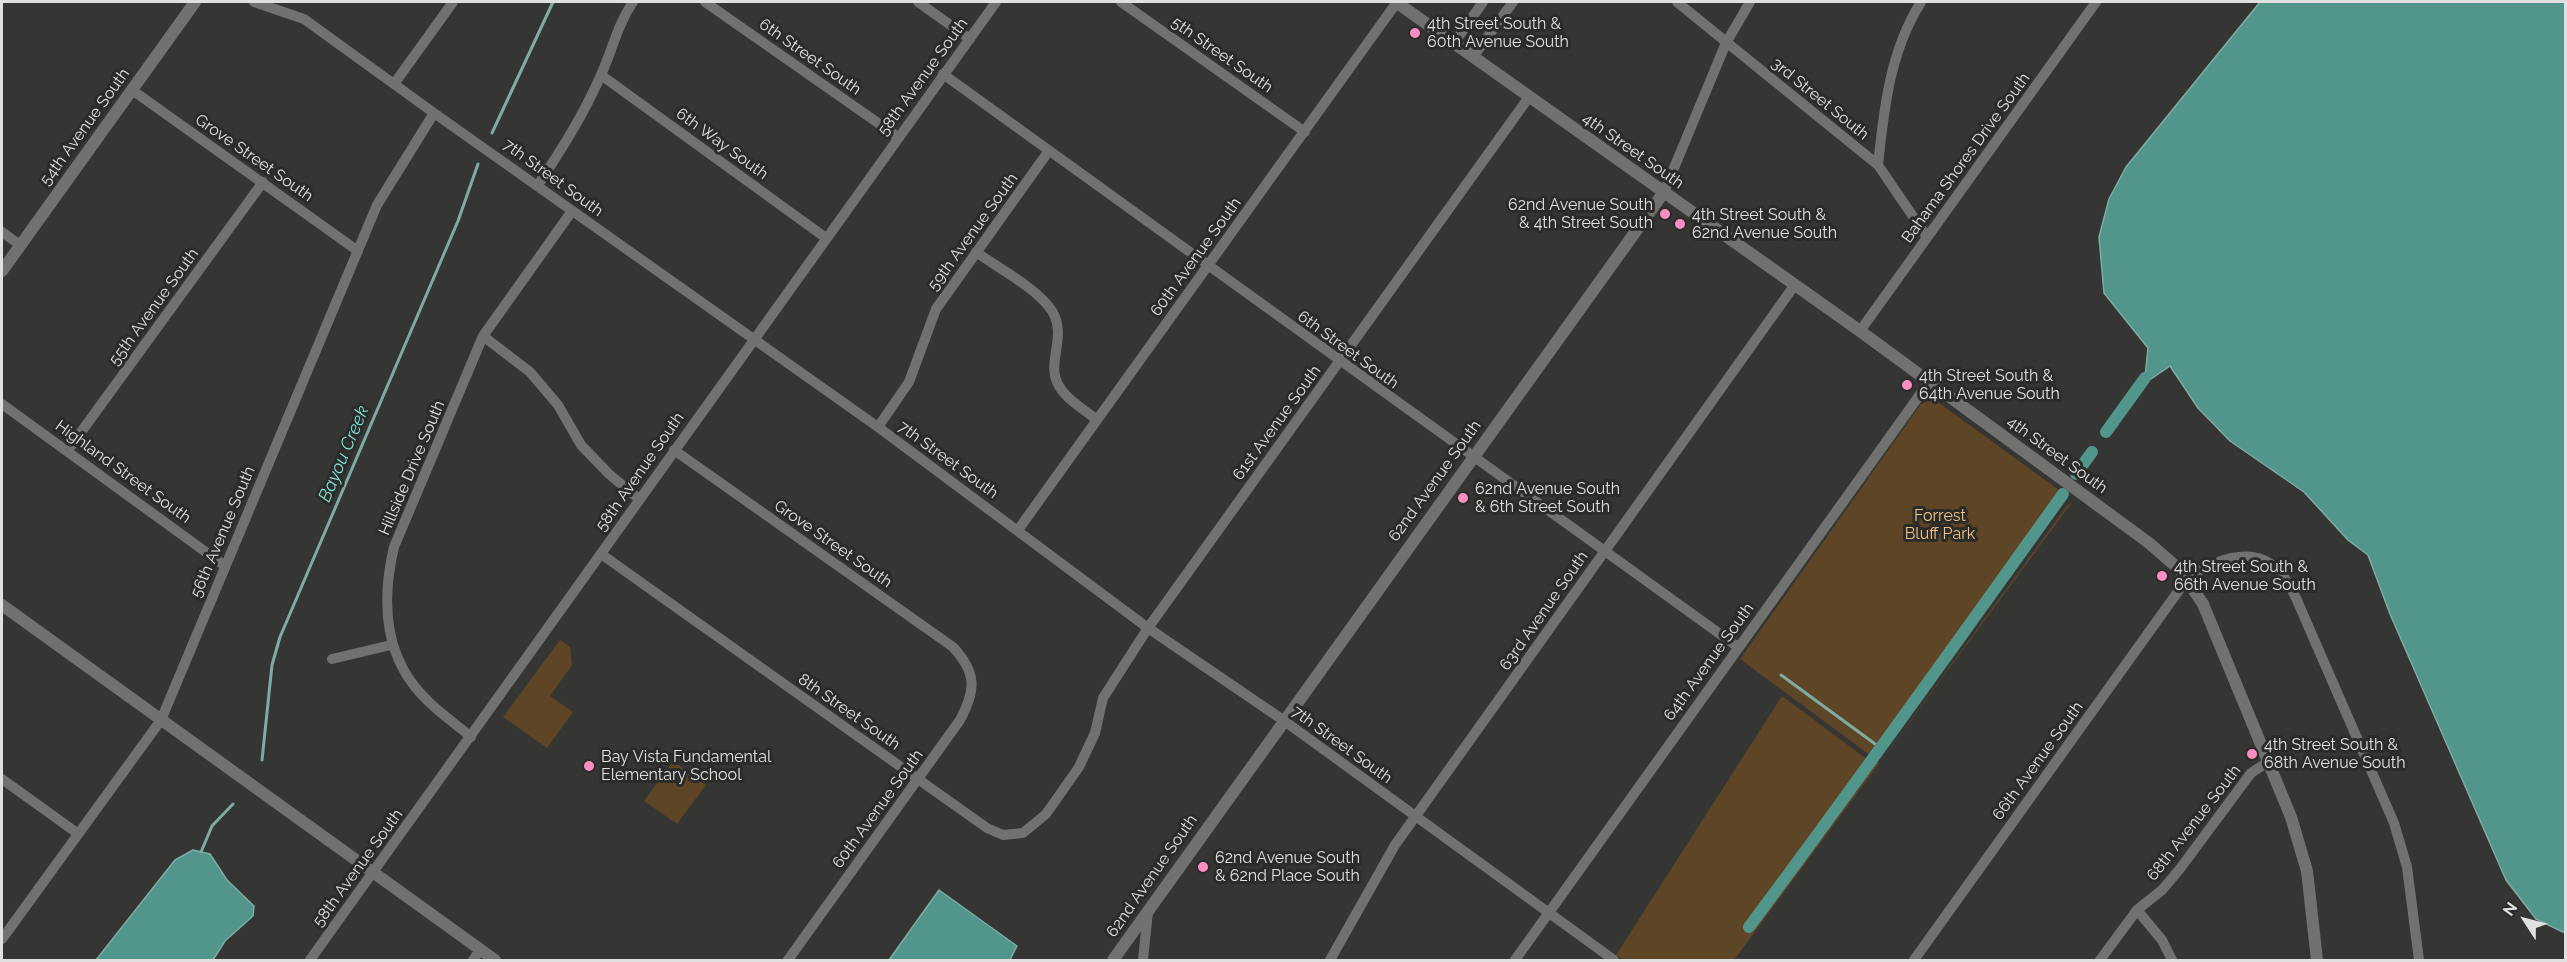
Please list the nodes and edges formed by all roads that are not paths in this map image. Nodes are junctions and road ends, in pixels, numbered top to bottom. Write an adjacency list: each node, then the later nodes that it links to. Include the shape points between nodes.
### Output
1 (195, 2): 23 (street, 54th Avenue South)
2 (254, 2): 22 (street, 7th Street South, via 304,19)
3 (453, 2): 22 (street)
4 (633, 2): 21 (street, via 612,42)
5 (705, 2): 27 (street, 6th Street South)
6 (918, 2): 16 (street)
7 (996, 2): 16 (street, 58th Avenue South)
8 (1121, 2): 26 (street, 5th Street South)
9 (1396, 2): 17 (street, 4th Street South); 26 (street, 60th Avenue South)
10 (1483, 2): 17 (street)
11 (1513, 2): 19 (street)
12 (1677, 2): 18 (street, 3rd Street South)
13 (1750, 2): 18 (street, 62nd Avenue South)
14 (1921, 2): 29 (street, via 1909,21 1895,60 1885,99)
15 (2096, 2): 35 (street, Bahama Shores Drive South)
16 (969, 39): 20 (street, 58th Avenue South)
17 (1454, 43): 19 (street, 4th Street South)
18 (1726, 43): 29 (street, 3rd Street South); 32 (street, 62nd Avenue South)
19 (1473, 57): 24 (street, 4th Street South)
20 (943, 74): 27 (street, 58th Avenue South); 28 (street, 6th Street South)
21 (601, 75): 31 (street, via 579,121); 36 (street, 6th Way South)
22 (394, 84): 25 (street, 7th Street South)
23 (132, 90): 30 (street, Grove Street South); 37 (street, 54th Avenue South)
24 (1529, 97): 32 (street, 4th Street South); 46 (street, 61st Avenue South)
25 (434, 113): 31 (street, 7th Street South); 38 (street, 56th Avenue South, via 377,205)
26 (1305, 132): 40 (street, 60th Avenue South)
27 (898, 137): 36 (street, 58th Avenue South)
28 (1048, 152): 39 (street, 59th Avenue South); 40 (street, 6th Street South)
29 (1878, 165): 35 (street, 3rd Street South)
30 (263, 182): 38 (street, Grove Street South); 51 (street, 55th Avenue South)
31 (538, 185): 33 (street, 7th Street South)
32 (1664, 192): 42 (street, 4th Street South); 53 (street, 62nd Avenue South)
33 (572, 211): 44 (street, Hillside Drive South); 45 (street, 7th Street South)
34 (2, 232): 37 (street)
35 (1928, 237): 43 (street, Bahama Shores Drive South)
36 (826, 238): 45 (street, 58th Avenue South)
37 (20, 245): 41 (street, 54th Avenue South)
38 (358, 251): 58 (street, 56th Avenue South)
39 (976, 252): 49 (street, via 1040,297 1052,311 1058,325 1059,345 1053,367 1059,386); 50 (street, 59th Avenue South, via 936,309 909,382)
40 (1208, 267): 46 (street, 6th Street South); 49 (street, 60th Avenue South)
41 (2, 272)
42 (1794, 286): 43 (street, 4th Street South); 56 (street, 63rd Avenue South)
43 (1860, 331): 47 (street, 4th Street South)
44 (483, 336): 54 (street, via 530,372 558,405 581,445); 62 (street, Hillside Drive South, via 394,547 387,579)
45 (753, 339): 50 (street, 7th Street South); 52 (street, 58th Avenue South)
46 (1339, 362): 53 (street, 6th Street South); 61 (street, 61st Avenue South)
47 (1929, 382): 59 (street, 4th Street South, via 2159,551); 63 (street, 64th Avenue South)
48 (2, 404): 51 (street, Highland Street South)
49 (1097, 420): 55 (street, 60th Avenue South)
50 (878, 427): 55 (street, 7th Street South)
51 (68, 450): 58 (street, Highland Street South)
52 (674, 450): 54 (street, 58th Avenue South); 65 (street, Grove Street South, via 953,647)
53 (1472, 458): 56 (street, 6th Street South); 67 (street, 62nd Avenue South)
54 (639, 499): 57 (street, 58th Avenue South)
55 (1018, 530): 61 (street, 7th Street South)
56 (1604, 552): 63 (street, 6th Street South); 73 (street, 63rd Avenue South)
57 (601, 554): 68 (street, 58th Avenue South); 72 (street, 8th Street South)
58 (225, 566): 66 (street, 56th Avenue South)
59 (2187, 579): 69 (street, 4th Street South, via 2203,604); 89 (street, 66th Avenue South); 93 (street, via 2212,562 2250,557 2279,570 2296,598 2394,823 2407,867)
60 (2, 605): 66 (street)
61 (1149, 628): 67 (street, 7th Street South); 70 (street, 61st Avenue South, via 1103,698 1095,733)
62 (391, 645): 64 (street); 68 (street, Hillside Drive South, via 426,700)
63 (1738, 647): 78 (street, 64th Avenue South)
64 (332, 659)
65 (968, 668): 72 (street, 60th Avenue South, via 973,685 969,703)
66 (161, 720): 74 (street, 56th Avenue South); 75 (street)
67 (1283, 720): 73 (street, 7th Street South); 77 (street, 62nd Avenue South)
68 (471, 737): 75 (street, 58th Avenue South)
69 (2268, 762): 76 (street, 68th Avenue South, via 2251,773 2162,890); 92 (street, 4th Street South, via 2291,817 2307,871)
70 (1072, 777): 72 (street, 8th Street South, via 1034,826 1023,833 1003,835)
71 (2, 779): 74 (street)
72 (918, 779): 83 (street, 60th Avenue South)
73 (1416, 817): 78 (street, 7th Street South); 86 (street, 63rd Avenue South, via 1395,844)
74 (77, 833): 79 (street, 56th Avenue South)
75 (374, 873): 80 (street); 81 (street, 58th Avenue South)
76 (2137, 910): 90 (street, 68th Avenue South); 91 (street, via 2162,940)
77 (1148, 911): 84 (street, 62nd Avenue South); 85 (street)
78 (1548, 914): 87 (street, 64th Avenue South); 88 (street, 7th Street South)
79 (2, 939)
80 (476, 955): 82 (street)
81 (310, 960)
82 (495, 960)
83 (788, 960)
84 (1113, 960)
85 (1143, 960)
86 (1330, 960)
87 (1515, 960)
88 (1614, 960)
89 (1914, 960)
90 (2100, 960)
91 (2172, 960)
92 (2318, 960)
93 (2419, 960)

